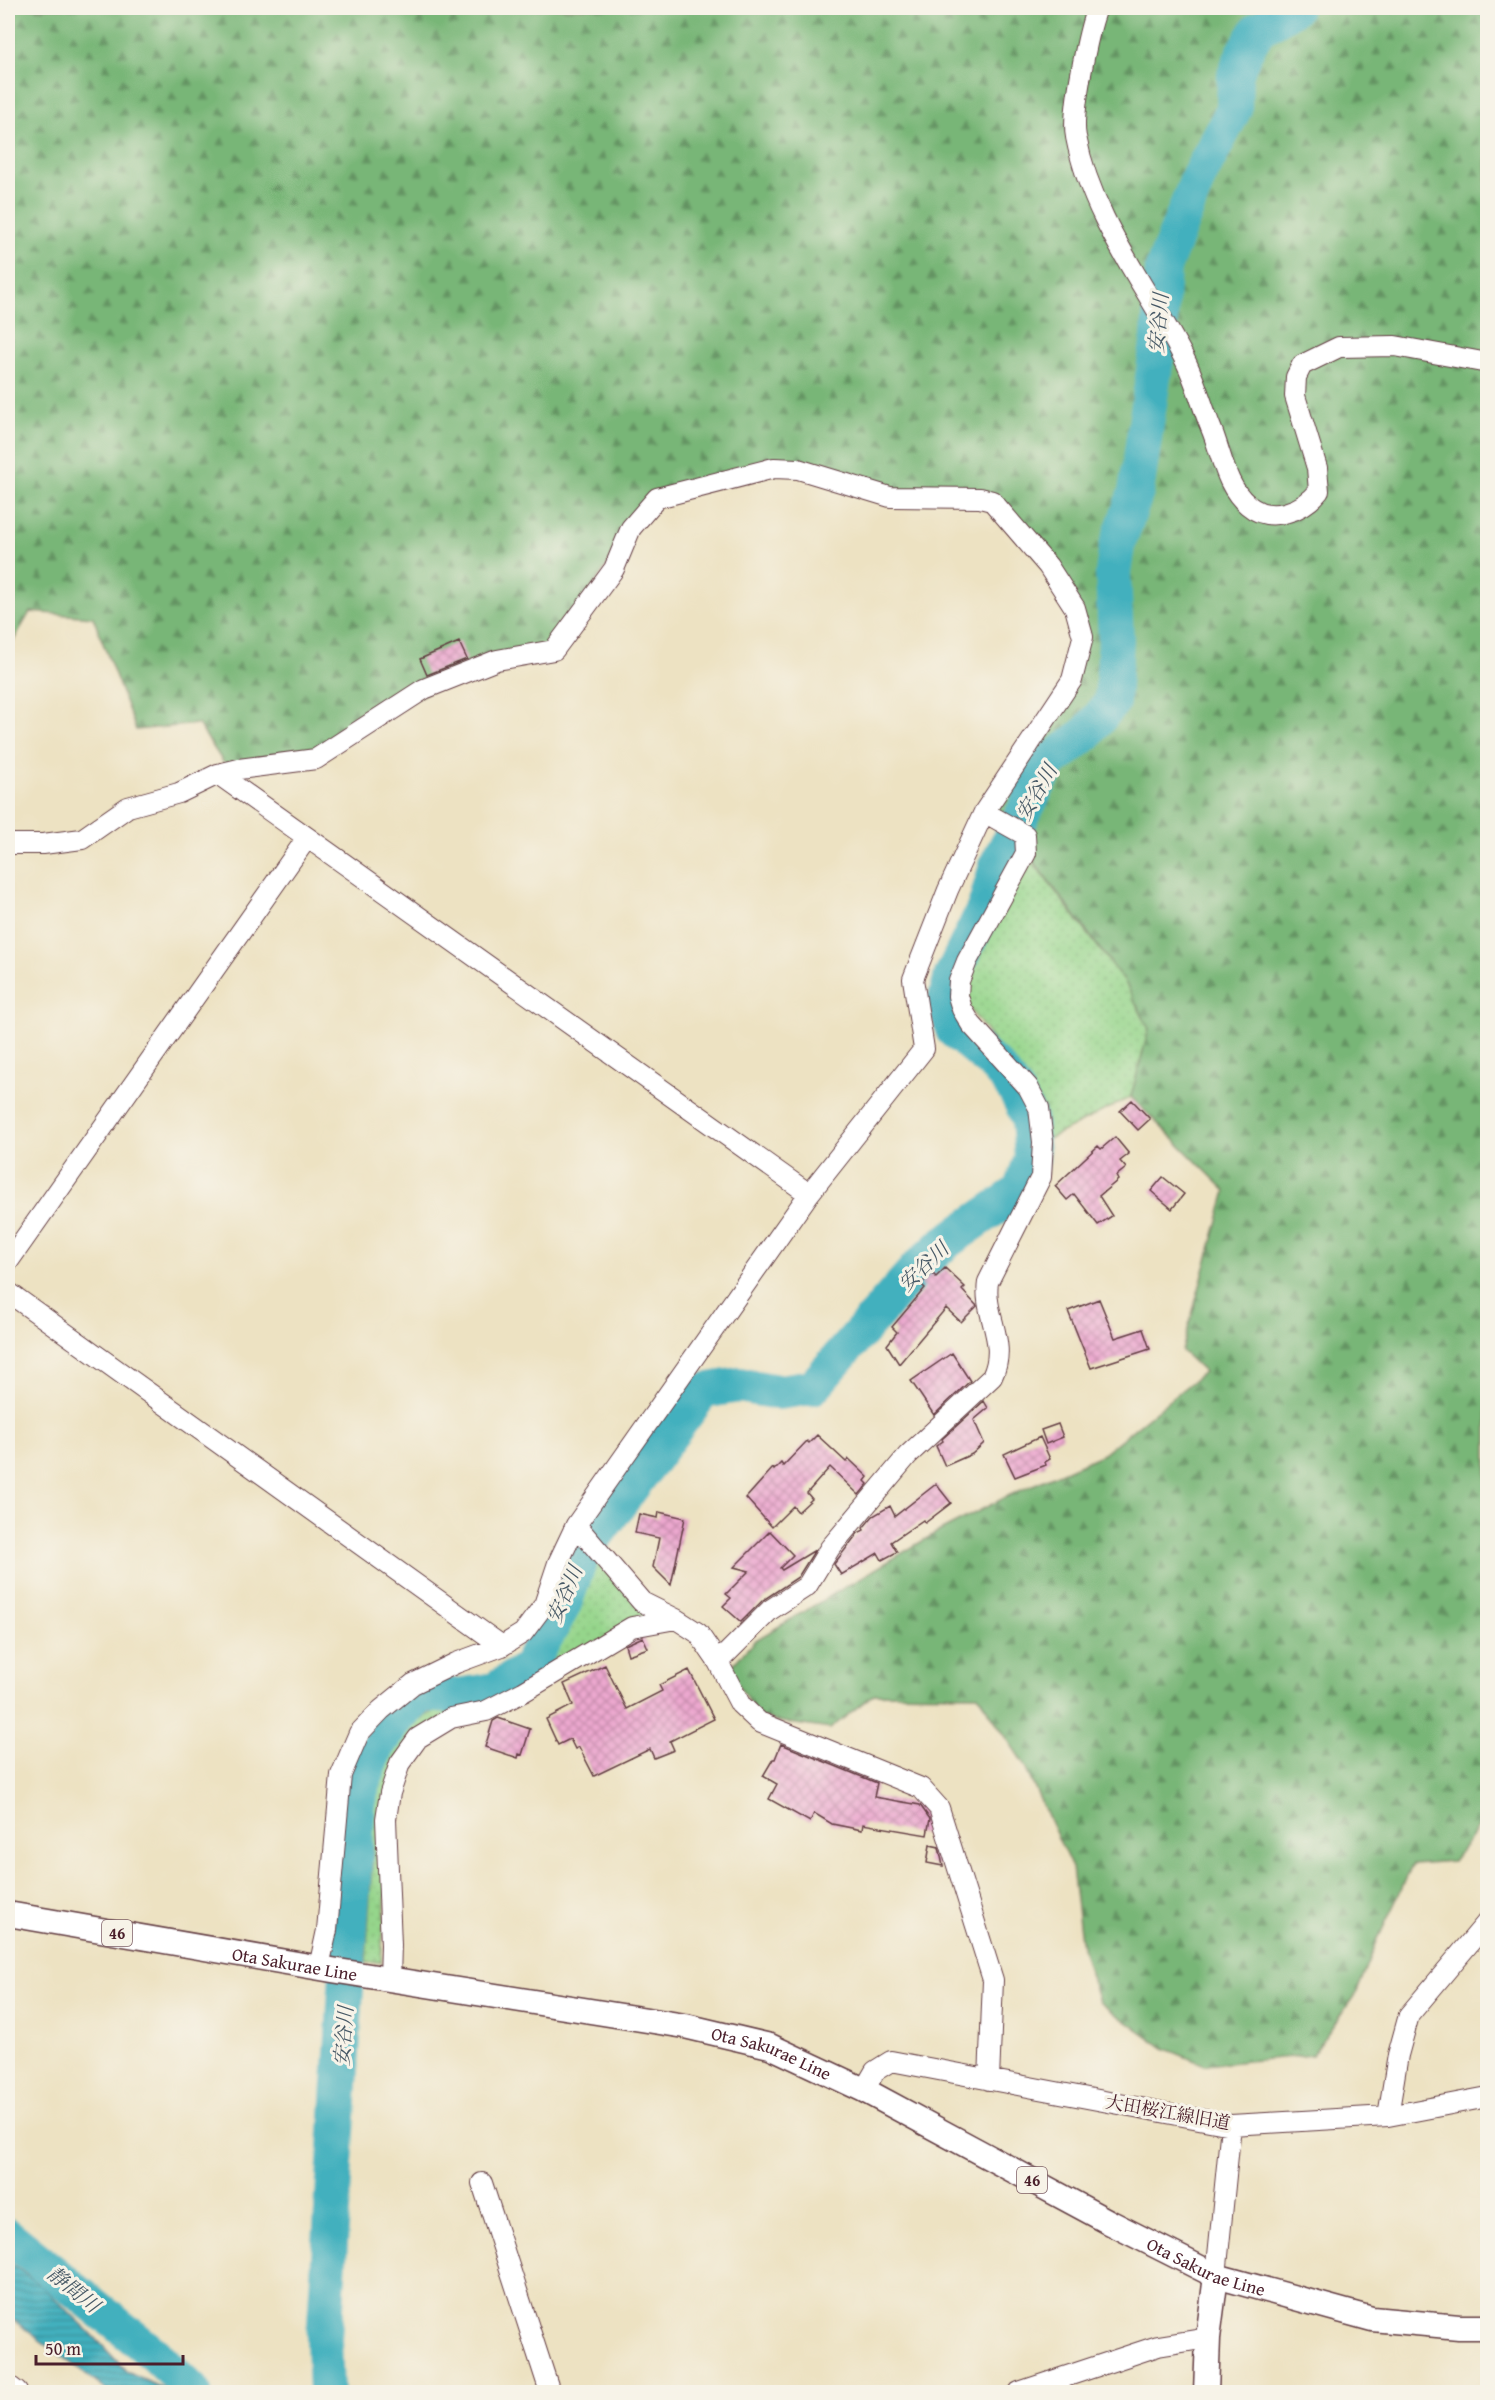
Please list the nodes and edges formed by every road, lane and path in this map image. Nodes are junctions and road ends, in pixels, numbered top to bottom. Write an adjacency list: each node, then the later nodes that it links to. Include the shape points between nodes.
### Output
1 (1097, 8): 2 (street, via 1078,88 1075,134 1085,173 1099,210 1186,362 1228,480 1246,504 1260,514 1282,514 1310,502 1319,491 1317,468 1295,396 1296,377 1302,365 1339,347 1395,346)
2 (1488, 363)
3 (218, 774): 4 (street, via 316,759 424,689 497,660 554,650 614,569 631,528 657,498 774,468 798,470 890,497 992,501 1048,566 1075,608 1083,637 1072,680); 5 (street); 6 (street, via 179,794 128,807 82,839)
4 (989, 815): 7 (street, via 948,890 914,980 924,1048); 13 (street, via 1025,835 1026,853 967,961 958,996 971,1024 1028,1087 1039,1108 1043,1142 1041,1177 988,1282 986,1295 997,1336 999,1364 992,1377 908,1455 830,1548 807,1586 770,1610)
5 (307, 838): 7 (street); 8 (street)
6 (8, 844)
7 (809, 1194): 10 (street)
8 (8, 1262)
9 (8, 1292): 12 (street)
10 (578, 1527): 11 (street, via 642,1602); 12 (street, via 558,1563 543,1605 523,1633)
11 (676, 1619): 13 (street, via 698,1633); 17 (street, via 632,1627 524,1692 486,1711 451,1718 418,1738 400,1763 386,1819 391,1945)
12 (502, 1646): 16 (street, via 413,1684 359,1733 341,1774)
13 (718, 1662): 18 (street, via 740,1704 759,1722 921,1788 939,1808 993,1980)
14 (8, 1914): 16 (main road, Ota Sakurae Line / 46)
15 (1488, 1921): 21 (street, via 1409,2015)
16 (325, 1969): 17 (main road, Ota Sakurae Line / 46)
17 (382, 1978): 19 (main road, Ota Sakurae Line / 46, via 685,2026 770,2046)
18 (989, 2080): 19 (street, 大田桜江線旧道, via 891,2061 875,2071); 22 (street, 大田桜江線旧道)
19 (864, 2090): 24 (main road, Ota Sakurae Line / 46)
20 (1488, 2097): 21 (street, 大田桜江線旧道)
21 (1388, 2116): 22 (street, 大田桜江線旧道)
22 (1231, 2125): 24 (street)
23 (482, 2184): 29 (street)
24 (1216, 2276): 25 (main road, Ota Sakurae Line / 46, via 1372,2319); 26 (main road)
25 (1488, 2327)
26 (1208, 2338): 30 (street, via 1158,2346); 31 (main road)
27 (8, 2385): 28 (street)
28 (17, 2392)
29 (550, 2392)
30 (1019, 2392)
31 (1206, 2392)

